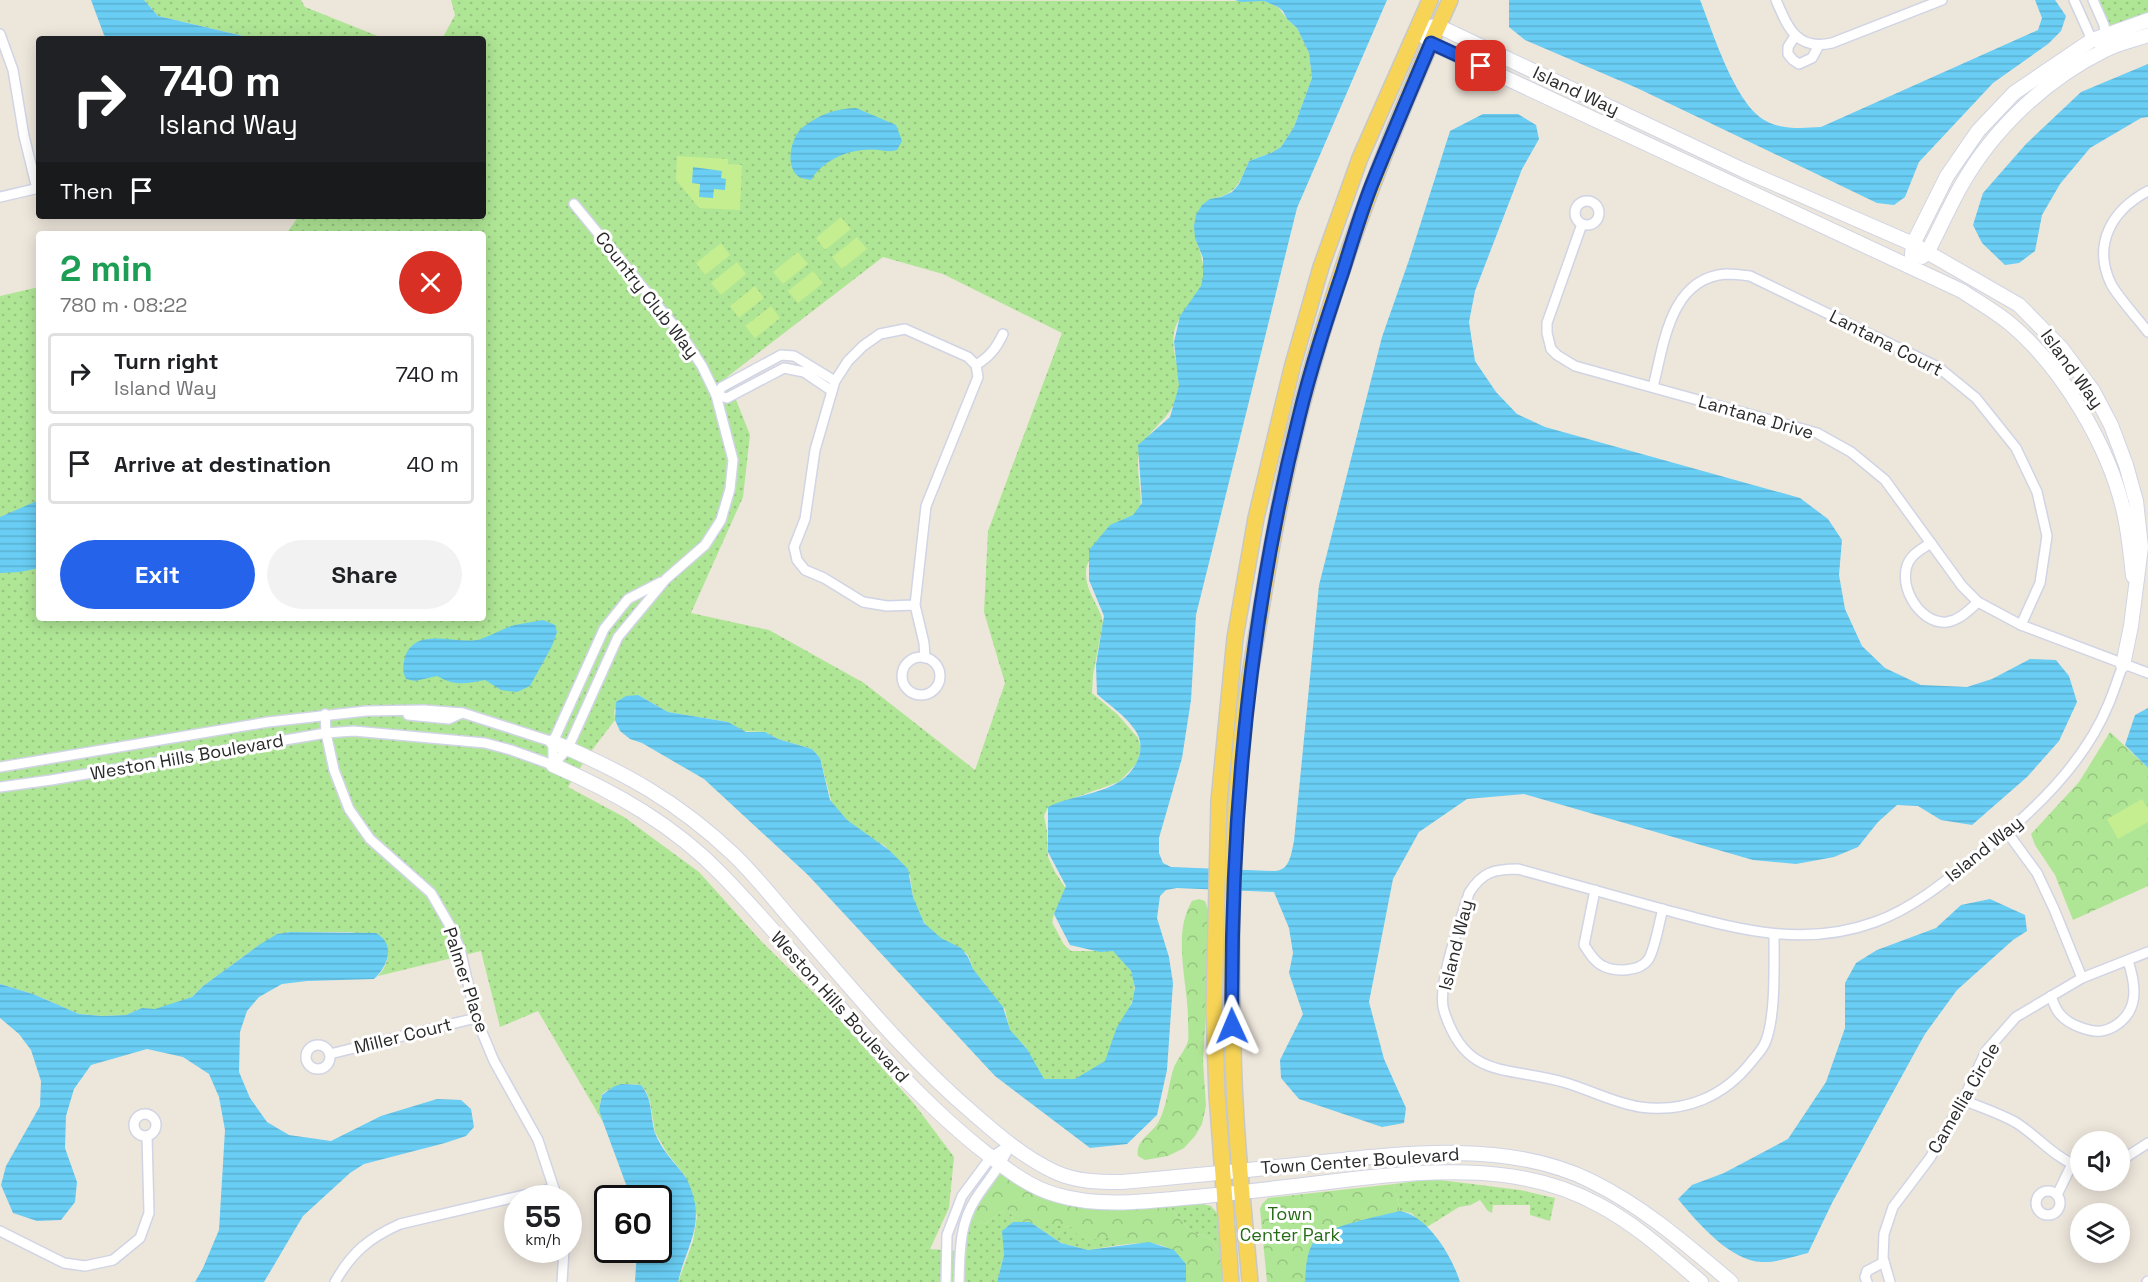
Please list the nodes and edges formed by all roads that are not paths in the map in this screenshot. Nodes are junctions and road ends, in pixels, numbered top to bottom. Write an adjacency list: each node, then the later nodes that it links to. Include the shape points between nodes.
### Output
1 (1430, 0): 9 (main road)
2 (1450, 0): 8 (main road)
3 (1776, 0): 12 (street)
4 (1942, 0): 16 (street)
5 (2074, 0): 13 (street)
6 (2093, 0): 14 (street)
7 (2148, 20): 14 (street)
8 (1438, 26): 9 (street); 15 (main road); 23 (street, Island Way, via 1743,170)
9 (1418, 28): 15 (street, Island Way); 72 (main road, via 1360,158 1321,267 1256,518 1235,638 1219,801 1216,899 1214,1010)
10 (0, 34): 17 (street, via 13,70)
11 (2148, 35): 14 (street)
12 (1795, 36): 16 (street); 16 (street, via 1788,54 1799,64 1812,58)
13 (2092, 40): 14 (street); 23 (street, via 2014,93 1978,131 1947,176)
14 (2106, 42): 24 (street, via 2025,105 1991,142 1961,185)
15 (1431, 43): 25 (street, Island Way); 71 (main road, via 1371,186 1320,340 1275,520 1245,709 1234,866 1233,1049)
16 (1818, 46)
17 (36, 181)
18 (36, 188): 20 (street)
19 (2148, 191): 26 (street, via 2119,212 2110,225 2104,247 2112,286)
20 (0, 197)
21 (574, 204): 36 (street, Country Club Way, via 681,334)
22 (1582, 224): 34 (street, Lantana Drive, via 1547,323 1551,349 1575,366)
23 (1913, 244): 24 (street, Island Way); 25 (street)
24 (1928, 251): 25 (street); 28 (street, Island Way, via 2019,305)
25 (1911, 266): 30 (street, Island Way, via 1962,291 2008,322)
26 (2148, 332)
27 (1003, 334): 31 (street, via 996,349)
28 (2062, 349): 30 (street); 39 (street, Island Way, via 2093,391 2126,465 2136,501 2141,547)
29 (796, 357): 32 (street); 33 (street); 36 (street, via 781,355 722,387)
30 (2047, 362): 39 (street, Island Way, via 2081,408 2115,480 2125,516)
31 (975, 365): 33 (street, via 968,357 905,329 880,334 863,346); 41 (street, via 978,377 926,506)
32 (793, 369): 35 (street, via 804,372); 36 (street, via 784,368 727,398)
33 (835, 381): 35 (street)
34 (1653, 387): 37 (street, Lantana Drive, via 1817,433 1851,452 1885,480); 42 (street, Lantana Court, via 1674,309 1685,292 1724,274 1750,276 1938,367 1976,398 2016,448 2037,492 2048,536 2040,583)
35 (832, 392): 41 (street, via 815,450 805,519 794,547 797,560 805,570 863,602)
36 (716, 395): 38 (street, Country Club Way, via 733,459 730,489 721,520 705,544)
37 (1931, 543): 40 (street, Lantana Drive); 40 (street, via 1912,557 1906,569 1906,586 1915,605 1930,618 1946,622 1961,617)
38 (666, 579): 48 (street, Country Club Way, via 628,599 604,629); 49 (street, Country Club Way, via 618,637)
39 (2135, 594): 44 (street, Island Way)
40 (1978, 602): 42 (street, Lantana Drive)
41 (915, 605): 43 (street)
42 (2021, 625): 44 (street, Lantana Drive)
43 (925, 658): 43 (street, via 908,663 903,674 905,686 915,694 932,691 939,682 936,664)
44 (2122, 665): 45 (street, Lantana Drive); 53 (street, Island Way, via 2109,705 2086,746 2064,776)
45 (2148, 673)
46 (325, 714): 47 (street, Palmer Place); 48 (street, Weston Hills Boulevard, via 373,711 449,719 463,713); 51 (street, Weston Hills Boulevard)
47 (326, 733): 50 (street, Weston Hills Boulevard, via 447,734 460,741 485,743); 52 (street, Weston Hills Boulevard); 61 (street, Palmer Place, via 334,770 349,809 370,839 431,893 450,926 460,950)
48 (553, 742): 49 (street, Weston Hills Boulevard); 50 (street, Country Club Way)
49 (568, 748): 50 (street, Country Club Way); 66 (street, Weston Hills Boulevard, via 661,795 734,855 902,1046)
50 (553, 765): 68 (street, Weston Hills Boulevard, via 647,813 721,873 888,1064)
51 (0, 767)
52 (0, 787)
53 (2007, 832): 56 (street, Island Way, via 1911,905 1875,922 1839,932); 59 (street, via 2037,873)
54 (1595, 891): 55 (street, Island Way); 55 (street, via 1584,945 1604,966 1629,970 1642,966 1649,958); 56 (street, Island Way, via 1518,869 1501,869 1477,880 1469,893 1442,987 1443,1010 1469,1056 1489,1067 1562,1082 1638,1107 1692,1104 1715,1095 1745,1069 1765,1044 1773,986)
55 (1663, 909): 56 (street, Island Way)
56 (1774, 935)
57 (2148, 952): 58 (street, Camellia Circle)
58 (2128, 961): 59 (street, Camellia Circle); 60 (street, via 2135,996 2130,1011 2108,1029 2096,1033 2070,1024)
59 (2082, 978): 60 (street, Camellia Circle)
60 (2051, 996): 63 (street, Camellia Circle, via 2016,1017 1986,1051)
61 (476, 1018): 62 (street, Miller Court); 74 (street, Palmer Place, via 494,1061 538,1140)
62 (330, 1054)
63 (1963, 1100): 69 (street, via 2014,1122); 81 (street, Camellia Circle, via 1930,1158 1893,1207 1884,1234)
64 (147, 1136): 80 (street, via 149,1213 140,1238 113,1260 85,1266 64,1263)
65 (2148, 1143): 67 (street)
66 (1010, 1145): 68 (street); 72 (street, Weston Hills Boulevard, via 1056,1172 1094,1182)
67 (2130, 1155)
68 (996, 1161): 77 (street, Weston Hills Boulevard, via 1042,1190 1081,1200 1109,1202); 85 (street, via 962,1196 947,1235); 86 (street, via 973,1202 960,1238)
69 (2070, 1162)
70 (1560, 1168): 71 (street, Town Center Boulevard, via 1511,1156 1476,1153); 75 (street); 90 (street, Town Center Boulevard, via 1639,1208)
71 (1240, 1171): 72 (street, Weston Hills Boulevard); 76 (main road)
72 (1222, 1173): 77 (main road)
73 (2070, 1174): 78 (street)
74 (553, 1185)
75 (1557, 1188): 76 (street, Town Center Boulevard, via 1520,1177 1442,1172); 89 (street, Town Center Boulevard, via 1597,1204 1643,1233)
76 (1242, 1192): 77 (street, Weston Hills Boulevard); 88 (main road)
77 (1224, 1194): 87 (main road)
78 (2057, 1195)
79 (504, 1200): 83 (street, via 400,1224 377,1235 346,1263)
80 (0, 1231)
81 (1884, 1262): 91 (street, via 1867,1271); 92 (street, Camellia Circle)
82 (563, 1263): 84 (street)
83 (335, 1282)
84 (562, 1282)
85 (946, 1282)
86 (959, 1282)
87 (1231, 1282)
88 (1250, 1282)
89 (1701, 1282)
90 (1731, 1282)
91 (1867, 1282)
92 (1890, 1282)

